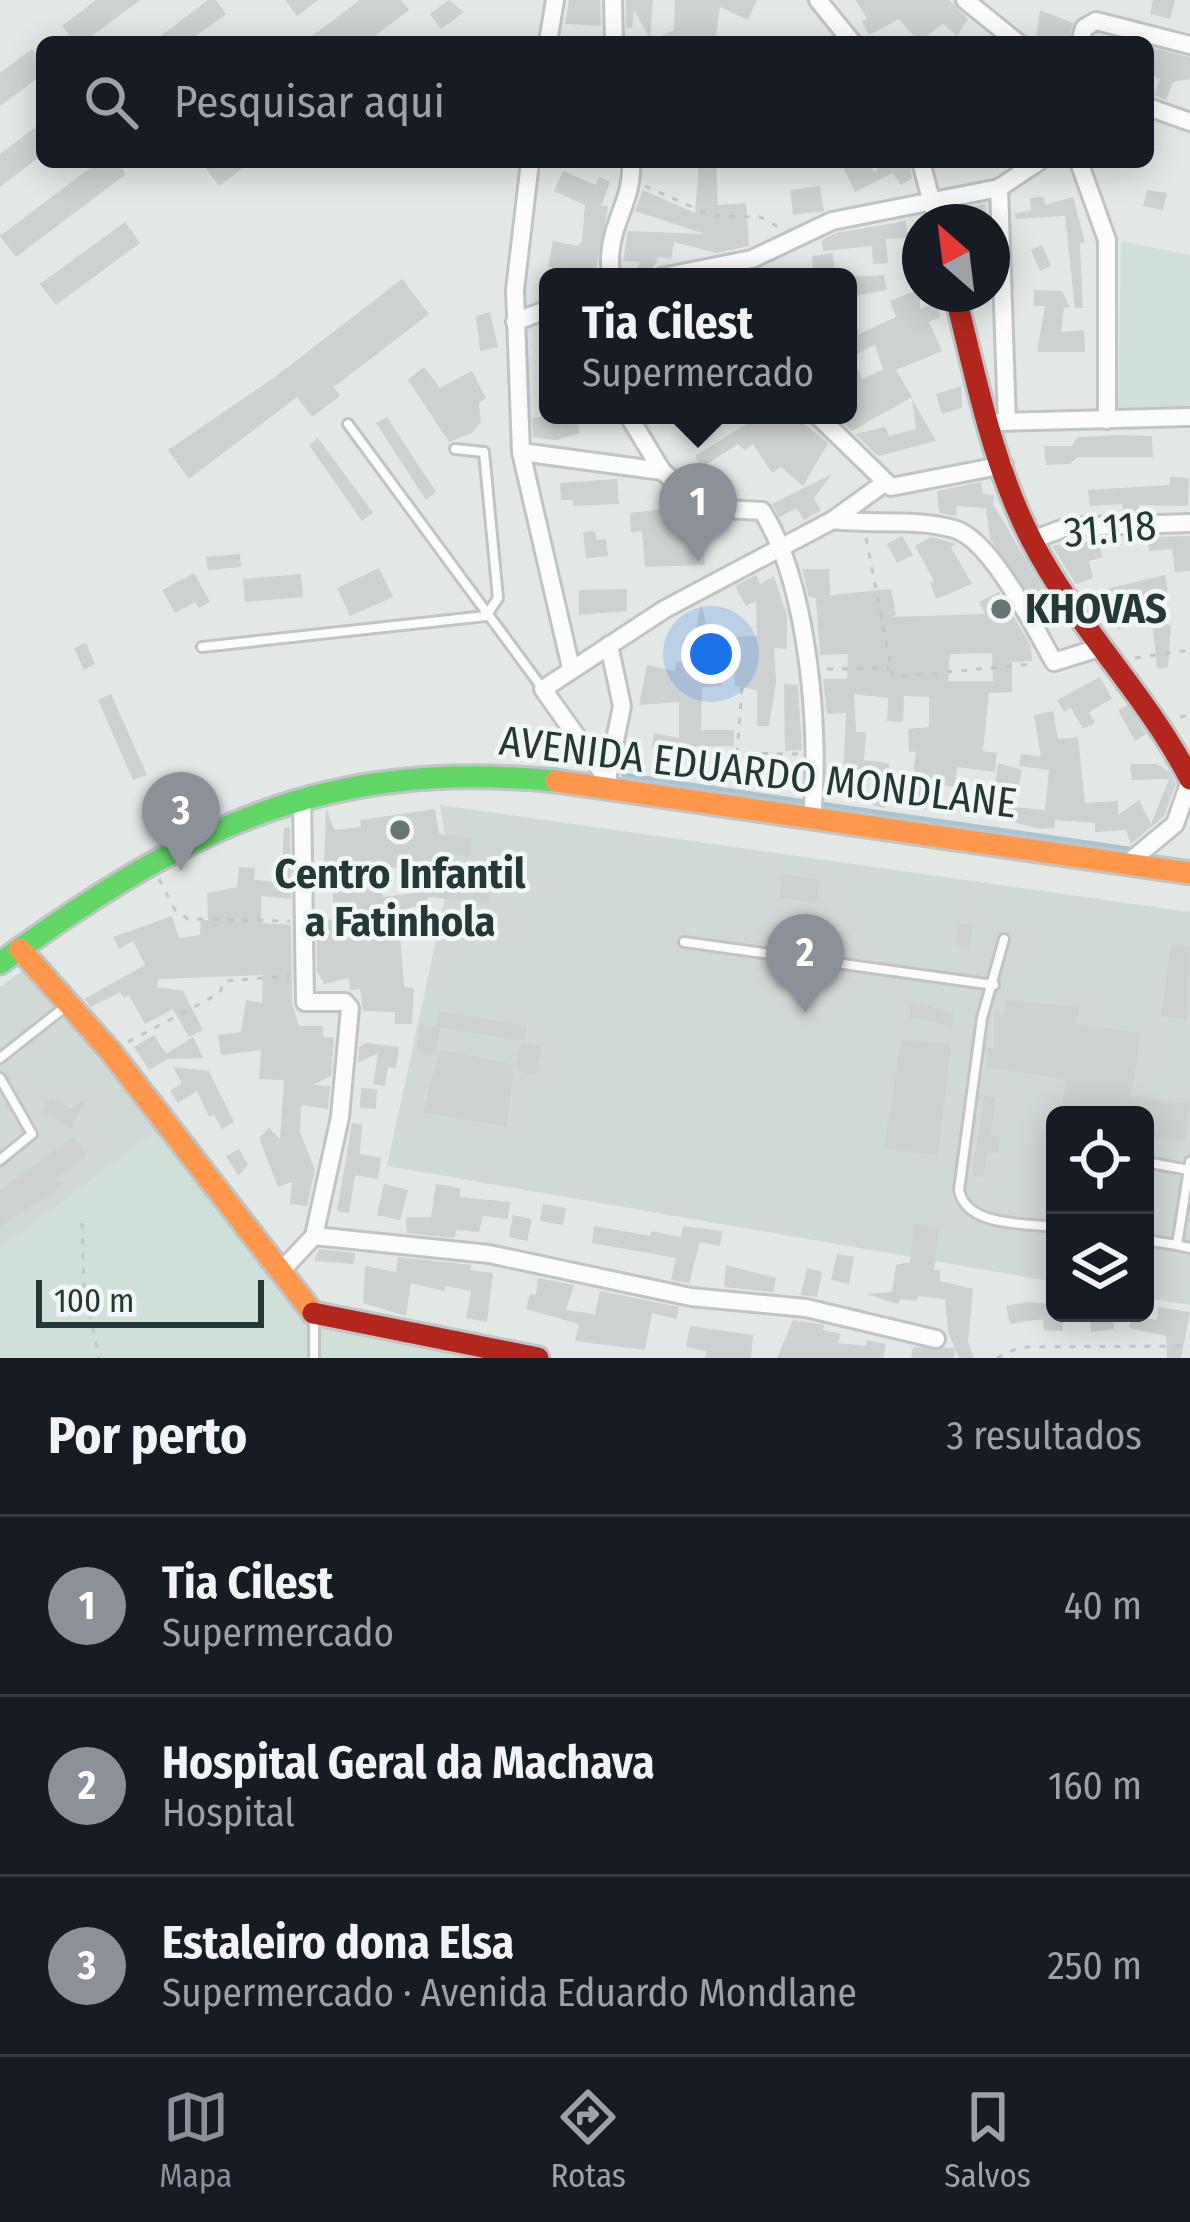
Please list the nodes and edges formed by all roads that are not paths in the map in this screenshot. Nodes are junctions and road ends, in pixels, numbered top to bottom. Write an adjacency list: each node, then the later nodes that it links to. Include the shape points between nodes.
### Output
1 (555, 0): 5 (street)
2 (613, 0): 6 (street)
3 (818, 0): 7 (street)
4 (964, 0): 8 (street)
5 (549, 36)
6 (614, 36)
7 (847, 36)
8 (1009, 36)
9 (1082, 36): 10 (street, via 1096,21)
10 (1190, 45)
11 (1154, 109): 12 (street)
12 (1190, 122)
13 (529, 168): 26 (street)
14 (923, 168): 19 (street)
15 (1029, 168): 18 (street)
16 (1081, 168): 28 (street, via 1108,240)
17 (631, 171): 22 (street, via 607,247)
18 (999, 188): 20 (street); 29 (street)
19 (932, 204)
20 (957, 204)
21 (902, 216): 23 (street, via 832,221)
22 (610, 268)
23 (721, 268)
24 (539, 312): 26 (street)
25 (961, 312): 29 (street)
26 (514, 322): 34 (street)
27 (1190, 417): 28 (street)
28 (1108, 420): 29 (street)
29 (1000, 422): 35 (street)
30 (348, 424): 42 (lane)
31 (633, 424): 36 (street)
32 (826, 424): 37 (street)
33 (455, 449): 42 (lane, via 484,452 497,598)
34 (521, 452): 36 (street); 46 (street)
35 (1004, 465): 37 (street); 40 (street)
36 (662, 471): 41 (street, via 709,510 762,511)
37 (883, 484): 38 (street)
38 (833, 520): 41 (street); 45 (street, via 960,530 1006,578 1054,662)
39 (1190, 524): 40 (street, 31.118, via 1067,527)
40 (1032, 540): 45 (street)
41 (782, 549): 43 (street); 51 (street, via 819,754)
42 (486, 616): 44 (lane); 47 (lane)
43 (608, 645): 46 (street); 49 (street, via 622,706)
44 (202, 647)
45 (1109, 655): 48 (street, via 1160,721)
46 (571, 668): 47 (street)
47 (543, 689): 49 (street)
48 (1190, 780): 52 (street, via 1175,824)
49 (611, 784): 50 (street, AVENIDA EDUARDO MONDLANE, via 469,774); 51 (street, AVENIDA EDUARDO MONDLANE)
50 (302, 796): 56 (street, AVENIDA EDUARDO MONDLANE, via 151,859); 65 (street, via 308,1004 345,1002 350,1009 340,1117)
51 (812, 817): 52 (street, AVENIDA EDUARDO MONDLANE)
52 (1127, 863): 53 (street, AVENIDA EDUARDO MONDLANE)
53 (1190, 873)
54 (1004, 939): 57 (lane)
55 (683, 942): 57 (lane)
56 (7, 956): 58 (street)
57 (994, 985): 64 (lane, via 982,1018 961,1201 977,1216)
58 (68, 1004): 59 (lane); 69 (street)
59 (0, 1058)
60 (0, 1078): 61 (lane, via 32,1134)
61 (0, 1160)
62 (1154, 1163): 63 (lane)
63 (1190, 1166): 67 (lane)
64 (1046, 1226)
65 (314, 1236): 69 (street); 71 (street, via 490,1254 691,1297 806,1308)
66 (1154, 1241): 67 (lane)
67 (1177, 1245): 68 (lane)
68 (1190, 1248)
69 (284, 1269): 70 (street)
70 (314, 1315): 72 (lane); 73 (street)
71 (936, 1339)
72 (314, 1358)
73 (538, 1358)

